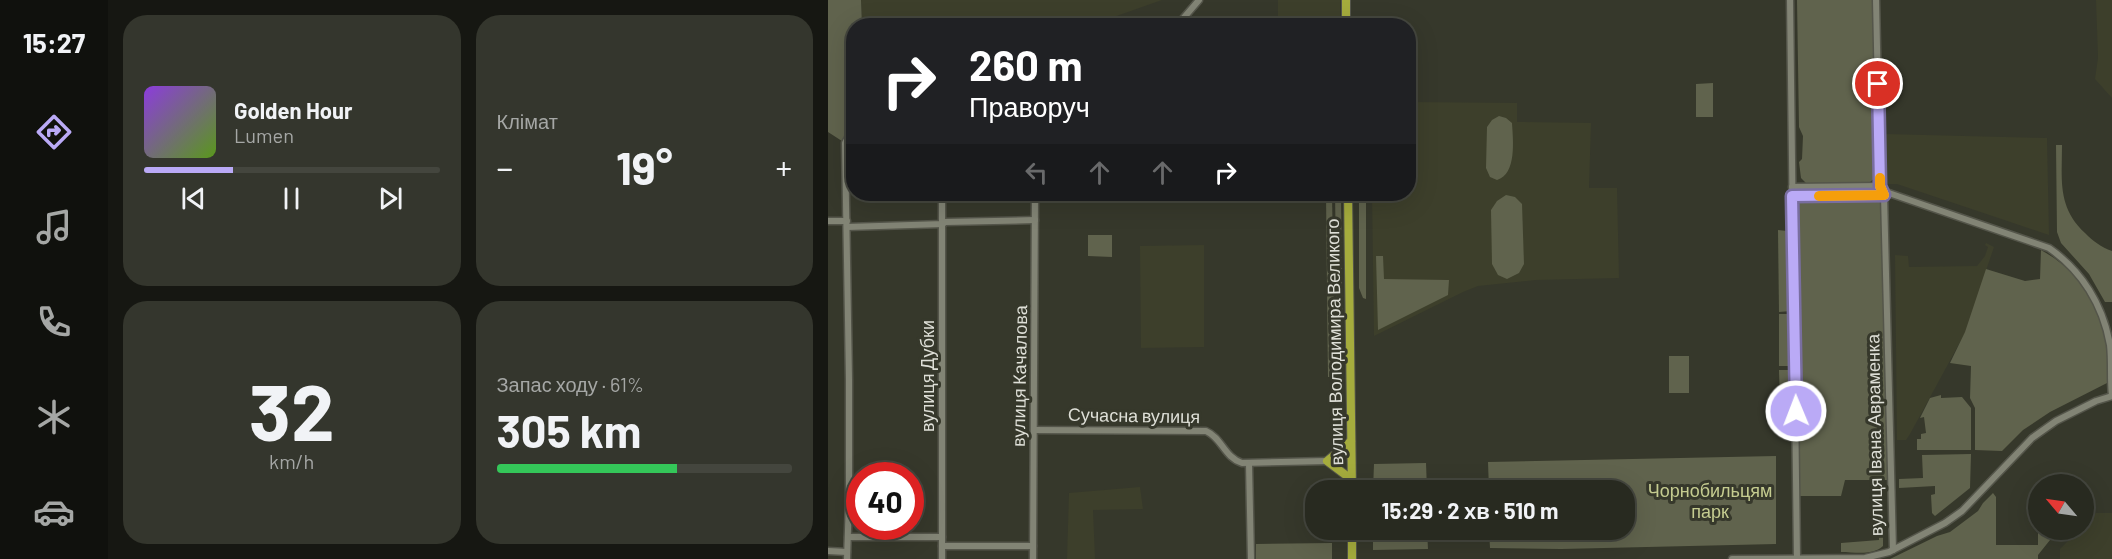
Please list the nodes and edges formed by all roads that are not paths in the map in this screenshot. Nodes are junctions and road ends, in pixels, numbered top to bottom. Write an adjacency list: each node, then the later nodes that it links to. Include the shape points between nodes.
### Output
1 (1199, 0): 5 (street)
2 (1346, 0): 6 (main road)
3 (1790, 0): 9 (street)
4 (1876, 0): 10 (street, вулиця Івана Авраменка)
5 (1184, 18)
6 (1346, 18)
7 (846, 141): 8 (street)
8 (846, 184)
9 (1792, 187): 10 (street); 11 (street)
10 (1883, 191): 11 (street); 20 (street, вулиця Івана Авраменка, via 2049,248 2066,262 2090,290 2105,326); 33 (street, вулиця Івана Авраменка)
11 (1792, 196): 36 (street)
12 (846, 201): 18 (street)
13 (942, 201): 19 (street, вулиця Дубки)
14 (1035, 201): 16 (street, вулиця Качалова)
15 (1348, 201): 22 (main road, вулиця Володимира Великого)
16 (1035, 220): 19 (street); 21 (street, вулиця Качалова)
17 (828, 221): 18 (street)
18 (847, 224): 19 (street); 24 (street)
19 (943, 224): 28 (street, вулиця Дубки)
20 (2112, 396): 33 (street, вулиця Івана Авраменка, via 2080,409 2032,438 1962,511)
21 (1034, 430): 25 (street, Сучасна вулиця, via 1206,431 1217,438 1229,457); 32 (street, вулиця Качалова)
22 (1351, 441): 23 (main road); 26 (main road, вулиця Володимира Великого)
23 (1327, 461): 25 (street); 26 (main road)
24 (849, 462)
25 (1250, 464): 40 (street)
26 (1352, 479)
27 (924, 537): 28 (street)
28 (942, 537): 31 (street, вулиця Дубки)
29 (848, 540): 35 (street)
30 (1352, 540): 41 (main road)
31 (942, 546): 32 (street); 38 (street, вулиця Дубки)
32 (1033, 546): 39 (street, вулиця Качалова)
33 (1893, 550): 37 (street, via 1865,558)
34 (828, 551): 35 (street)
35 (847, 555)
36 (1797, 558): 37 (street); 42 (street)
37 (1832, 558)
38 (942, 559)
39 (1033, 559)
40 (1251, 559)
41 (1352, 559)
42 (1732, 559)

